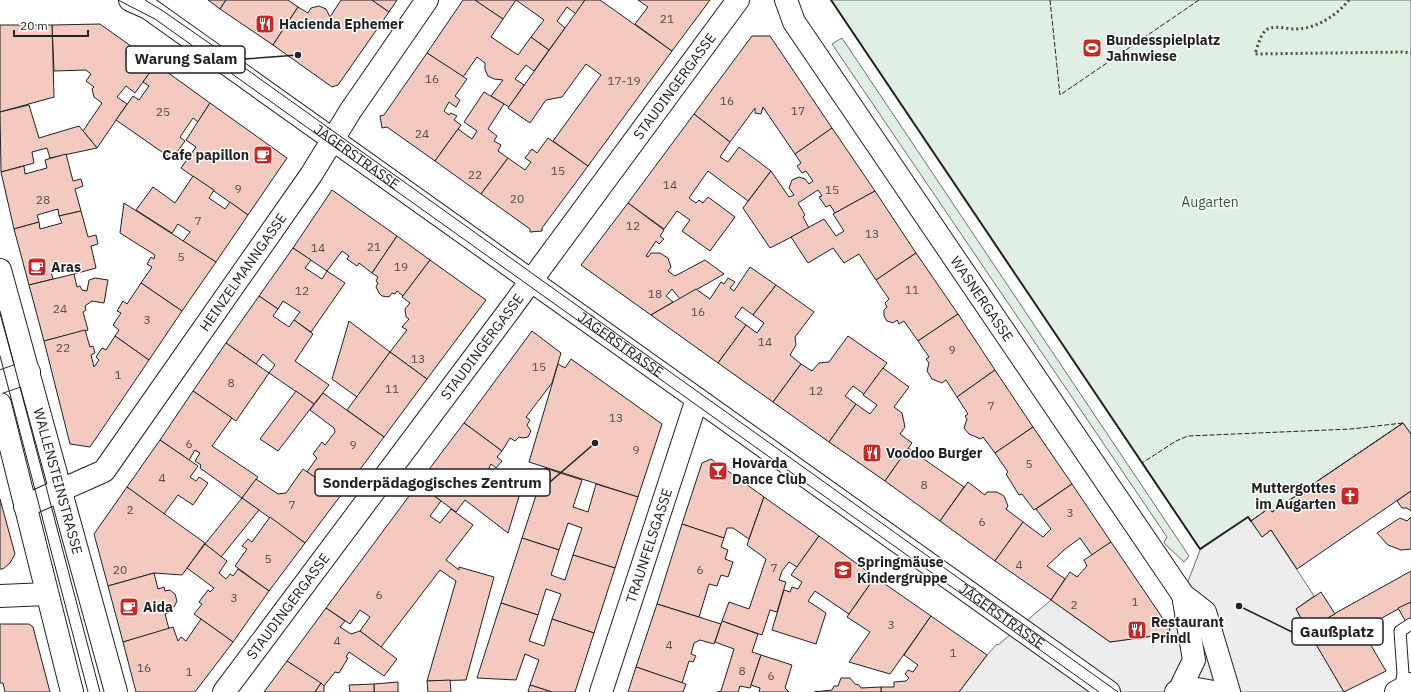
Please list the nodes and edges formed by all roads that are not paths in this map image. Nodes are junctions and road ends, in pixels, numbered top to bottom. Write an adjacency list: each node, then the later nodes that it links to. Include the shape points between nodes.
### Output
1 (130, 0): 5 (street, JÄGERSTRASSE, via 148,8)
2 (427, 0): 5 (street, HEINZELMANNGASSE)
3 (738, 0): 7 (street, STAUDINGERGASSE)
4 (786, 0): 15 (street, WASNERGASSE, via 794,22)
5 (333, 139): 7 (street, JÄGERSTRASSE); 12 (street, HEINZELMANNGASSE, via 311,175 104,470)
6 (0, 270): 8 (street, WALLENSTEINSTRASSE)
7 (530, 280): 10 (street, JÄGERSTRASSE); 21 (street, STAUDINGERGASSE)
8 (29, 372): 9 (street); 12 (street, WALLENSTEINSTRASSE)
9 (0, 382)
10 (697, 399): 22 (street, TRAUNFELSGASSE); 23 (street, JÄGERSTRASSE)
11 (0, 404): 13 (street)
12 (62, 491): 13 (street, HEINZELMANNGASSE); 20 (street, WALLENSTEINSTRASSE)
13 (25, 506): 14 (street)
14 (47, 594): 16 (street); 19 (street)
15 (1183, 595): 24 (street, WASNERGASSE, via 1194,660); 26 (street, WASNERGASSE, via 1205,612)
16 (0, 596)
17 (1411, 624): 18 (lane, via 1400,631)
18 (1402, 689)
19 (72, 692)
20 (116, 692)
21 (224, 692)
22 (601, 692)
23 (1109, 692)
24 (1178, 692): 25 (street, via 1197,689)
25 (1214, 692)
26 (1229, 692)

